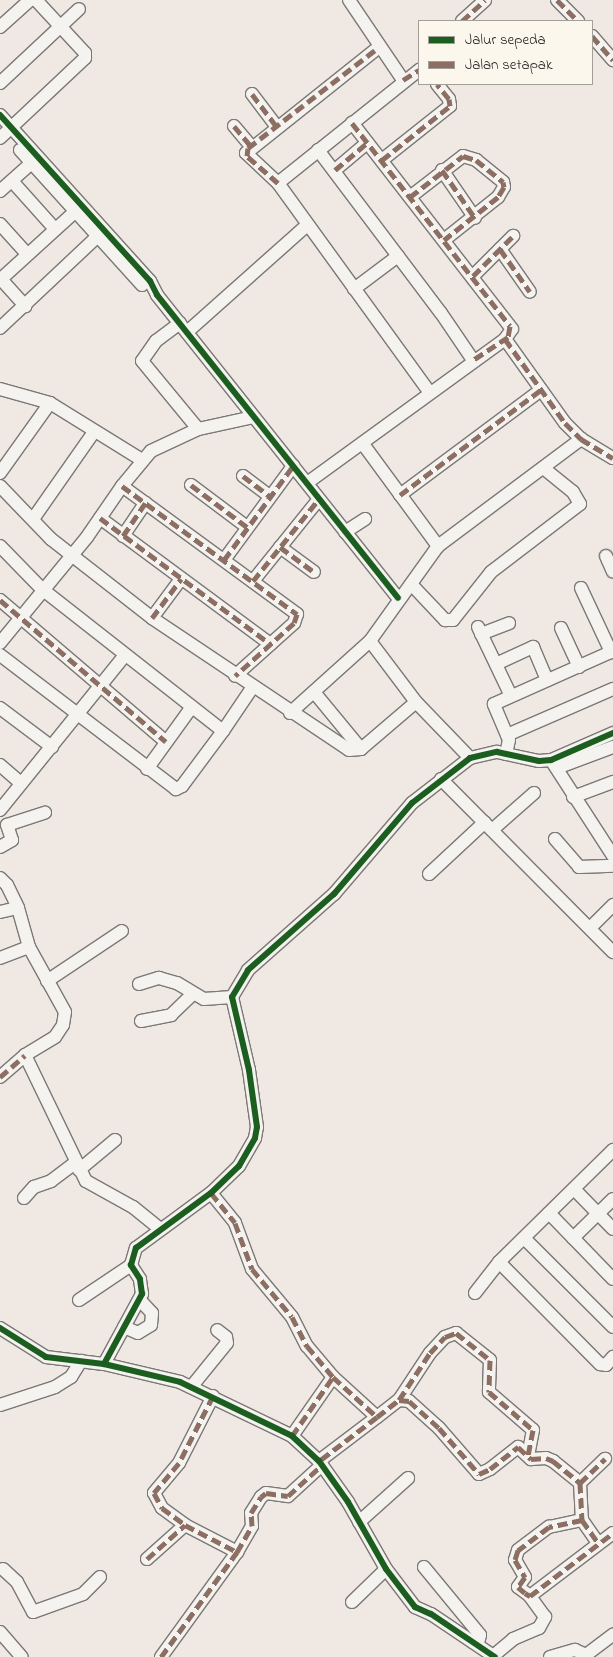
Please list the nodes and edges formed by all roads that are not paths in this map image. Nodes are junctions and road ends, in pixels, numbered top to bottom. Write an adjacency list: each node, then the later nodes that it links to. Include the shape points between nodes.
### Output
1 (30, 0): 9 (street)
2 (36, 0): 10 (street)
3 (349, 0): 12 (street)
4 (485, 0): 7 (street)
5 (557, 0): 8 (street)
6 (79, 9): 10 (street)
7 (463, 20)
8 (577, 20)
9 (0, 27)
10 (61, 27): 16 (street); 23 (street, via 85,58)
11 (593, 37): 13 (street)
12 (379, 47): 15 (street); 22 (street)
13 (613, 60)
14 (418, 71): 15 (street)
15 (403, 80): 20 (street)
16 (0, 83)
17 (438, 85): 28 (street, via 450,106)
18 (252, 94): 22 (street)
19 (0, 115): 23 (street)
20 (352, 123): 24 (street); 26 (street)
21 (234, 126): 25 (street)
22 (277, 127): 25 (street)
23 (4, 132): 27 (street)
24 (367, 143): 28 (street); 29 (street)
25 (251, 146): 32 (street, via 247,156)
26 (318, 150): 29 (street); 32 (street)
27 (34, 160): 31 (street); 35 (street)
28 (382, 160): 34 (street)
29 (335, 170): 45 (street)
30 (442, 170): 34 (street); 36 (street); 36 (street, via 458,158 467,157 502,182 504,187 498,197)
31 (12, 181): 33 (street); 39 (street)
32 (278, 183): 38 (street)
33 (0, 191)
34 (410, 197): 42 (street)
35 (78, 208): 39 (street); 41 (street); 50 (street, via 150,282)
36 (475, 218): 42 (street)
37 (0, 224): 44 (street)
38 (307, 225): 48 (street); 52 (street)
39 (55, 229): 44 (street)
40 (513, 236): 43 (street)
41 (97, 237): 50 (street, via 143,286); 51 (street)
42 (444, 240): 46 (street)
43 (500, 250): 46 (street); 49 (street)
44 (27, 254): 47 (street)
45 (398, 256): 48 (street); 55 (street)
46 (473, 276): 54 (street, via 510,326 511,334)
47 (0, 279): 51 (street)
48 (354, 289): 58 (street)
49 (530, 292)
50 (156, 295): 52 (street)
51 (25, 306): 53 (street)
52 (184, 327): 60 (street); 61 (street, via 156,341 142,361)
53 (0, 328)
54 (505, 339): 55 (street); 57 (street)
55 (473, 360): 58 (street)
56 (0, 389): 59 (street)
57 (541, 390): 63 (street); 75 (street)
58 (430, 392): 64 (street)
59 (50, 404): 62 (street); 69 (street)
60 (253, 417): 61 (street); 67 (street)
61 (198, 429): 66 (street, via 166,441)
62 (94, 432): 66 (street); 80 (street)
63 (581, 439): 65 (street); 68 (street)
64 (363, 444): 71 (street); 75 (street)
65 (613, 458)
66 (142, 460): 74 (street)
67 (293, 466): 71 (street); 76 (street)
68 (543, 468): 86 (street); 95 (street, via 574,492 580,504 491,572 453,620 445,620)
69 (0, 473)
70 (243, 476): 76 (street)
71 (307, 483): 77 (street)
72 (191, 485): 82 (street)
73 (0, 486): 80 (street)
74 (122, 486): 78 (street); 79 (street)
75 (400, 495): 86 (street)
76 (270, 496): 82 (street)
77 (319, 499): 83 (street); 87 (street)
78 (145, 503): 84 (street); 90 (street)
79 (100, 518): 84 (street); 88 (street)
80 (33, 519): 88 (street)
81 (365, 519): 83 (street)
82 (247, 527): 90 (street)
83 (345, 532): 98 (street)
84 (123, 536): 93 (street)
85 (0, 546): 97 (street)
86 (438, 546): 95 (street)
87 (280, 547): 91 (street); 94 (street)
88 (70, 556): 97 (street); 100 (street)
89 (606, 556): 92 (street)
90 (224, 560): 94 (street)
91 (314, 572)
92 (613, 572)
93 (181, 579): 100 (street); 106 (street)
94 (253, 581): 106 (street, via 297,614 294,624)
95 (411, 584): 98 (street)
96 (581, 588): 107 (street)
97 (42, 589): 101 (street); 109 (street)
98 (398, 598): 104 (street)
99 (0, 600): 101 (street)
100 (152, 618): 112 (street)
101 (20, 620): 105 (street); 115 (street)
102 (509, 623): 110 (street, via 480,630)
103 (561, 628): 111 (street)
104 (370, 642): 117 (street); 119 (street)
105 (0, 643)
106 (270, 644): 112 (street)
107 (612, 651): 111 (street)
108 (0, 654): 123 (street)
109 (125, 655): 115 (street); 121 (street)
110 (496, 664): 113 (street, via 533,648); 118 (street)
111 (579, 667): 113 (street)
112 (235, 676): 114 (street)
113 (547, 680): 118 (street)
114 (252, 688): 122 (street); 124 (street)
115 (100, 689): 123 (street); 127 (street)
116 (613, 689): 126 (street)
117 (314, 692): 122 (street); 130 (street)
118 (511, 696): 126 (street, via 494,704)
119 (416, 702): 130 (street); 132 (street)
120 (0, 708): 128 (street)
121 (191, 708): 124 (street); 127 (street)
122 (290, 713): 130 (street, via 349,750)
123 (78, 716): 128 (street); 135 (street)
124 (223, 731): 135 (street, via 182,786 176,789)
125 (613, 733): 133 (street)
126 (507, 735): 131 (street)
127 (166, 742): 135 (street)
128 (52, 747): 138 (street)
129 (613, 747): 133 (street)
130 (361, 749)
131 (506, 754): 132 (street, via 490,752); 133 (street)
132 (470, 758): 136 (street)
133 (554, 764): 140 (street)
134 (0, 765): 138 (street)
135 (147, 770)
136 (441, 778): 144 (street); 162 (street, via 412,803 334,894 248,970)
137 (613, 782): 140 (street)
138 (21, 783): 141 (street)
139 (534, 792): 144 (street)
140 (573, 797): 147 (street)
141 (0, 810)
142 (45, 813): 143 (street)
143 (4, 826): 146 (street, via 12,840)
144 (488, 826): 149 (street); 154 (street)
145 (555, 839): 148 (street, via 579,867)
146 (0, 847)
147 (613, 856)
148 (613, 866)
149 (429, 874)
150 (0, 878): 152 (street)
151 (613, 906): 154 (street)
152 (18, 908): 153 (street); 156 (street)
153 (0, 912)
154 (590, 928): 157 (street)
155 (122, 931): 159 (street)
156 (28, 946): 158 (street); 159 (street)
157 (613, 952)
158 (0, 958)
159 (47, 981): 164 (street, via 66,1019 55,1037)
160 (139, 984): 161 (street, via 167,979)
161 (193, 994): 162 (street, via 212,1000); 163 (street, via 171,1015)
162 (232, 997): 170 (street, via 249,1070 257,1127 249,1152)
163 (141, 1020)
164 (25, 1056): 165 (street); 168 (street)
165 (0, 1077)
166 (115, 1140): 168 (street)
167 (613, 1150): 169 (street)
168 (77, 1166): 171 (street, via 52,1181 34,1187); 175 (street, via 94,1187 133,1207)
169 (574, 1189): 173 (street); 174 (street)
170 (211, 1193): 175 (street); 192 (street, via 235,1223 255,1274 292,1317 307,1346)
171 (24, 1198)
172 (613, 1199): 174 (street)
173 (549, 1214): 177 (street); 178 (street)
174 (598, 1214): 176 (street); 178 (street)
175 (160, 1229): 180 (street, via 136,1248)
176 (613, 1229)
177 (524, 1238): 179 (street); 186 (street)
178 (573, 1238): 181 (street)
179 (499, 1262): 182 (street); 189 (street, via 600,1364 606,1365)
180 (131, 1265): 183 (street); 184 (street, via 140,1279)
181 (613, 1279)
182 (475, 1293)
183 (79, 1300)
184 (140, 1300): 185 (street); 185 (street, via 152,1313 151,1325 138,1333)
185 (124, 1327): 191 (street)
186 (613, 1327)
187 (218, 1330): 193 (street, via 226,1337 226,1343)
188 (1, 1331): 190 (street, via 46,1357)
189 (613, 1357)
190 (81, 1361): 191 (street); 196 (street, via 71,1377 61,1384)
191 (104, 1364): 193 (street)
192 (333, 1377): 197 (street); 198 (street)
193 (192, 1386): 194 (street)
194 (213, 1396): 198 (street); 206 (street, via 179,1463 154,1493 162,1508)
195 (399, 1400): 197 (street); 199 (street, via 409,1401 419,1408 479,1474 516,1448); 199 (street, via 430,1353 445,1337 456,1333 490,1360 489,1392 533,1430)
196 (0, 1405)
197 (377, 1417): 201 (street)
198 (292, 1436): 201 (street)
199 (528, 1456): 203 (street, via 535,1460 549,1459)
200 (605, 1459): 203 (street)
201 (320, 1463): 205 (street); 209 (street, via 288,1496 264,1494 251,1513 252,1526)
202 (408, 1478): 205 (street)
203 (580, 1483): 204 (street)
204 (582, 1520): 208 (street); 215 (street, via 549,1527 518,1550 515,1560 525,1576 518,1587)
205 (359, 1522): 213 (street)
206 (185, 1525): 209 (street); 210 (street)
207 (613, 1533): 208 (street)
208 (598, 1543): 215 (street, via 587,1555)
209 (237, 1552): 222 (street)
210 (147, 1559)
211 (424, 1567): 219 (street, via 480,1635 478,1643)
212 (1, 1568): 214 (street, via 14,1578 33,1612 83,1594)
213 (386, 1569): 216 (street); 219 (street, via 415,1607)
214 (100, 1577)
215 (530, 1596): 220 (street, via 542,1610 544,1623 532,1633 514,1638)
216 (352, 1602)
217 (0, 1632): 221 (street)
218 (613, 1635): 223 (street, via 586,1655 575,1650)
219 (473, 1642): 220 (street)
220 (494, 1656)
221 (22, 1657)
222 (161, 1657)
223 (550, 1657)

